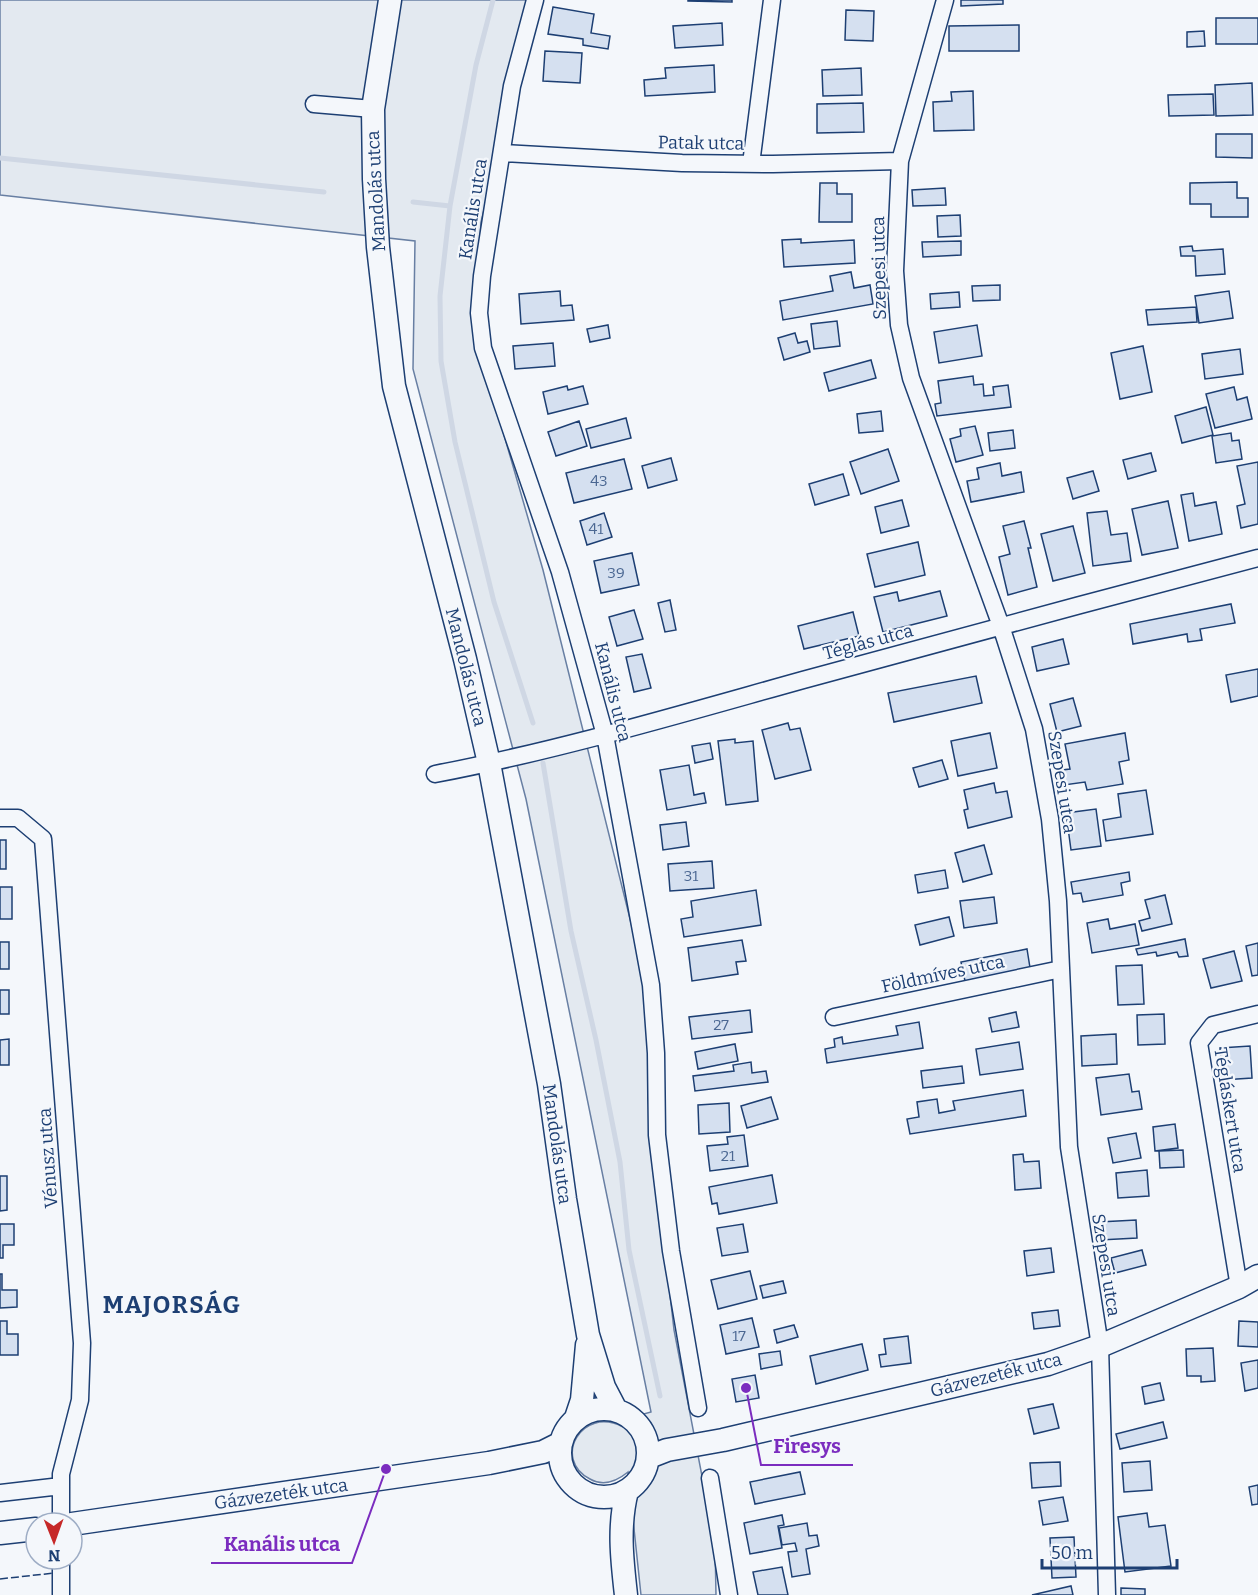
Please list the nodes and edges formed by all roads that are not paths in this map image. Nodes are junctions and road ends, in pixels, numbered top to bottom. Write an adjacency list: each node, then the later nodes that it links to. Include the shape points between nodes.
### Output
1 (390, 0): 6 (street, Mandolás utca)
2 (535, 0): 7 (street, Kanális utca, via 512,86)
3 (772, 0): 9 (street)
4 (945, 0): 8 (street, Szepesi utca)
5 (314, 104): 6 (street)
6 (373, 109): 13 (street, Mandolás utca, via 378,246 394,386)
7 (502, 153): 9 (street, Patak utca, via 682,164); 12 (street, Kanális utca, via 482,276 479,313 483,348 560,572)
8 (900, 160): 9 (street, Patak utca); 11 (street, Szepesi utca, via 895,271 899,325 911,378)
9 (751, 164)
10 (1258, 558): 11 (street, Téglás utca)
11 (1001, 626): 12 (street, Téglás utca); 16 (street, Szepesi utca, via 1034,729 1050,819)
12 (605, 735): 13 (street, Téglás utca); 22 (street, Kanális utca, via 651,985 657,1136 671,1251)
13 (489, 763): 14 (street, Téglás utca); 20 (street, Mandolás utca, via 549,1084)
14 (435, 774)
15 (0, 818): 32 (street, Vénusz utca, via 18,818 43,839 82,1343 80,1400)
16 (1061, 969): 18 (street, Földmíves utca); 21 (street, Szepesi utca, via 1069,1147)
17 (1258, 1014): 19 (street, Tégláskert utca, via 1213,1025 1199,1043)
18 (834, 1017)
19 (1248, 1282): 21 (street, Gázvezeték utca)
20 (588, 1335): 23 (street, Mandolás utca, via 604,1387); 24 (street, Mandolás utca, via 582,1400)
21 (1100, 1346): 26 (street, Gázvezeték utca, via 1048,1364); 45 (street, Szepesi utca)
22 (698, 1408)
23 (616, 1410): 24 (street, via 595,1409); 25 (street)
24 (576, 1418): 27 (street)
25 (639, 1425): 26 (street, Gázvezeték utca, via 664,1436); 28 (street, via 647,1440)
26 (723, 1440): 28 (street, Gázvezeték utca)
27 (561, 1443): 29 (street, Gázvezeték utca, via 543,1452); 30 (street, via 560,1459)
28 (649, 1457): 33 (street, via 646,1471)
29 (489, 1463): 30 (street, Gázvezeték utca, via 545,1467); 37 (street, Gázvezeték utca)
30 (565, 1473): 35 (street, via 576,1487)
31 (710, 1478): 44 (street)
32 (61, 1486): 34 (street); 36 (street, Vénusz utca)
33 (627, 1491): 35 (street, via 604,1498); 40 (street)
34 (0, 1493)
35 (592, 1496): 40 (street, via 605,1513)
36 (60, 1511)
37 (84, 1522)
38 (24, 1530): 39 (street)
39 (0, 1533)
40 (621, 1552): 43 (street)
41 (61, 1571): 42 (street)
42 (62, 1595)
43 (626, 1595)
44 (729, 1595)
45 (1107, 1595)

